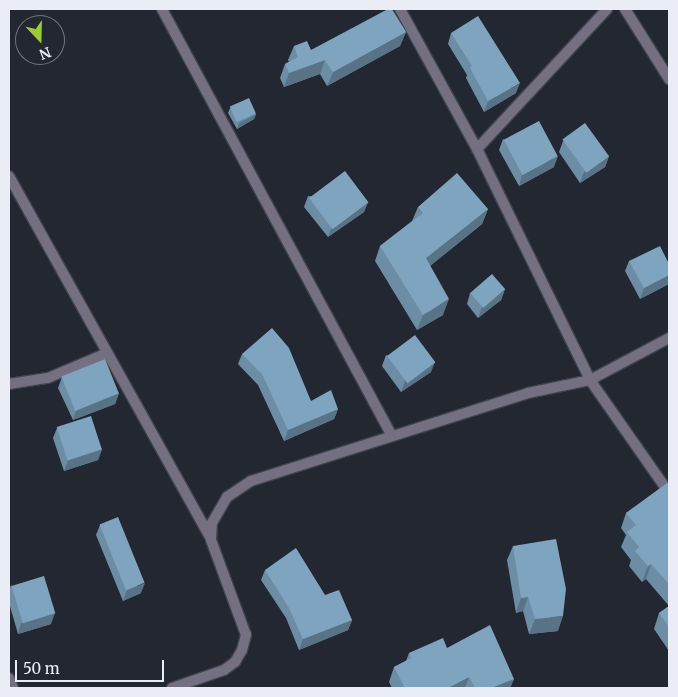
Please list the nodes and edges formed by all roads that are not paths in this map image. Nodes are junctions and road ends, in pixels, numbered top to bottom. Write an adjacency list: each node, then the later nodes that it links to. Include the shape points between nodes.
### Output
1 (162, 9): 12 (street)
2 (400, 9): 6 (street)
3 (607, 9): 6 (street)
4 (625, 9): 5 (street)
5 (669, 79)
6 (477, 149): 10 (street)
7 (9, 176): 9 (street)
8 (669, 338): 10 (street)
9 (107, 353): 11 (street, via 48,378); 14 (street)
10 (590, 380): 12 (street, via 528,393); 13 (street)
11 (9, 384)
12 (392, 436): 14 (street, via 251,481 227,497 212,523)
13 (669, 492)
14 (211, 540): 17 (street, via 246,636 235,662 224,670)
15 (9, 678): 16 (street)
16 (13, 688)
17 (172, 688)

